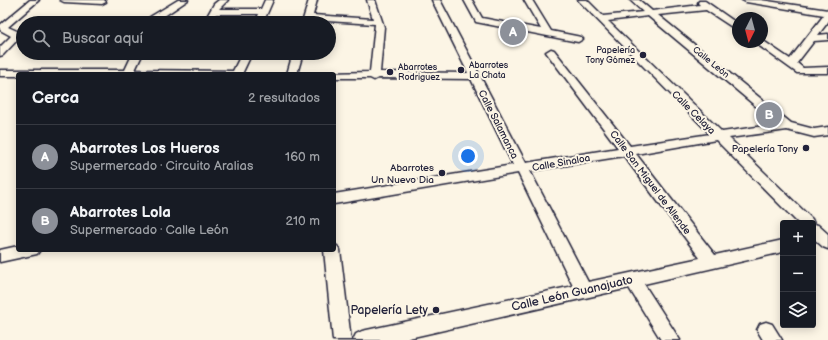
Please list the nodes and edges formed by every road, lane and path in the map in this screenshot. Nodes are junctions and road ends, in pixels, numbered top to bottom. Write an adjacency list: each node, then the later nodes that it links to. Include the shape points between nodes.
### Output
1 (35, 0): 22 (street)
2 (64, 0): 15 (street)
3 (184, 0): 23 (street)
4 (224, 0): 18 (street)
5 (270, 0): 17 (street)
6 (313, 0): 26 (street)
7 (371, 0): 30 (street)
8 (436, 0): 53 (street, Calle Salamanca)
9 (468, 0): 32 (street, via 479,20)
10 (528, 0): 32 (street)
11 (582, 0): 28 (street, Calle Celaya)
12 (634, 0): 20 (street, Calle León)
13 (698, 0): 16 (street)
14 (746, 0): 19 (street)
15 (102, 2)
16 (708, 7): 20 (street); 31 (street)
17 (265, 11): 18 (street); 25 (street)
18 (214, 12): 24 (street)
19 (828, 13)
20 (651, 14): 28 (street); 54 (street, Calle León)
21 (16, 16): 34 (street, via 2,28)
22 (16, 16)
23 (157, 16)
24 (212, 16)
25 (263, 16)
26 (308, 16)
27 (828, 16): 35 (street)
28 (601, 19): 56 (street, Calle Celaya)
29 (336, 21): 30 (street)
30 (379, 22): 52 (street)
31 (732, 24)
32 (548, 33): 37 (street)
33 (16, 36): 40 (street)
34 (16, 36)
35 (811, 38): 36 (street); 44 (street)
36 (828, 38)
37 (578, 39)
38 (768, 48): 44 (street)
39 (551, 52): 57 (street, Calle San Miguel de Allende)
40 (0, 53)
41 (135, 60): 46 (street)
42 (243, 60): 47 (street)
43 (296, 60): 48 (street)
44 (791, 64): 45 (street, via 801,71)
45 (828, 70)
46 (129, 72)
47 (239, 72)
48 (293, 72)
49 (0, 73): 50 (street)
50 (16, 73)
51 (336, 76): 52 (street)
52 (374, 76): 53 (street)
53 (475, 76): 58 (street, Calle Salamanca)
54 (787, 126): 55 (street, via 814,133); 56 (street, Calle Sinaloa)
55 (828, 131)
56 (719, 136): 57 (street, Calle Sinaloa); 60 (street, Calle Celaya)
57 (627, 151): 58 (street, Calle Sinaloa); 65 (street, Calle San Miguel de Allende)
58 (522, 169): 59 (street, Calle Sinaloa); 67 (street, Calle Salamanca)
59 (336, 199)
60 (804, 220)
61 (780, 247): 65 (street, Calle León Guanajuato)
62 (21, 252): 64 (street)
63 (332, 252): 68 (street)
64 (0, 256)
65 (712, 262): 66 (street, Calle León Guanajuato)
66 (632, 279): 67 (street, Calle León Guanajuato); 70 (street)
67 (584, 291): 69 (street, Calle León Guanajuato)
68 (342, 340)
69 (362, 340)
70 (671, 340)

